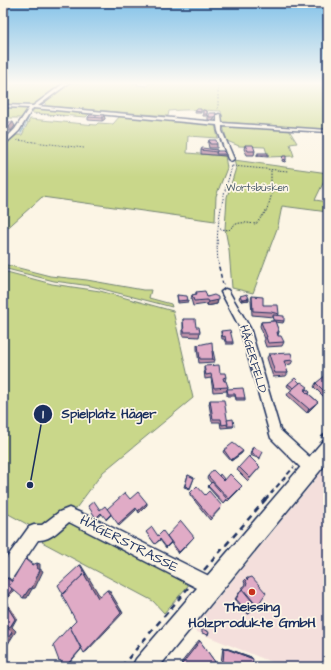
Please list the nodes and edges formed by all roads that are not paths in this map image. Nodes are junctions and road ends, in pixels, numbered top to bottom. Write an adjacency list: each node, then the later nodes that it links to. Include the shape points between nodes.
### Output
1 (28, 114): 6 (street)
2 (113, 114): 4 (street)
3 (219, 115): 4 (street)
4 (219, 124): 5 (street); 7 (street)
5 (328, 131)
6 (3, 144)
7 (231, 159)
8 (225, 292): 10 (street, HÄGERFELD, via 245,328 275,434)
9 (328, 448): 10 (main road)
10 (310, 467): 12 (main road)
11 (3, 577): 12 (street, HÄGERSTRASSE, via 34,532 44,533 69,515)
12 (211, 586): 13 (main road)
13 (144, 667)

